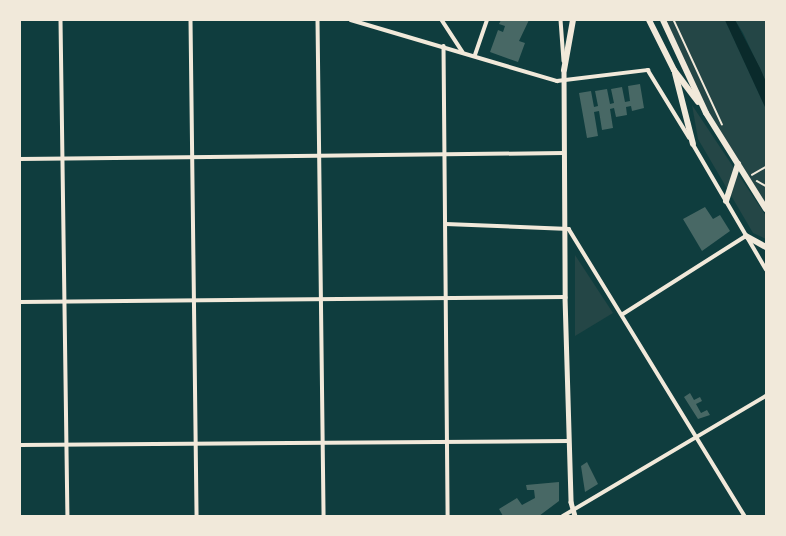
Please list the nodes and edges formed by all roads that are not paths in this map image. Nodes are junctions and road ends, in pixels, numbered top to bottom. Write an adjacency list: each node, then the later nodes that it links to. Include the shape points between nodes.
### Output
1 (61, 20): 24 (street)
2 (191, 20): 22 (street)
3 (318, 20): 21 (street)
4 (351, 20): 11 (street)
5 (442, 20): 12 (street)
6 (487, 20): 13 (street)
7 (561, 20): 14 (street)
8 (573, 20): 14 (main road)
9 (649, 20): 15 (main road)
10 (663, 20): 17 (main road)
11 (444, 46): 12 (street); 19 (street)
12 (463, 52): 13 (street)
13 (475, 55): 16 (street)
14 (564, 70): 16 (street)
15 (674, 70): 17 (main road); 18 (main road)
16 (564, 82): 18 (street, via 648,70); 20 (street)
17 (706, 113): 25 (main road)
18 (693, 144): 26 (street)
19 (445, 154): 20 (street); 21 (street); 28 (street)
20 (562, 154): 29 (street)
21 (320, 156): 22 (street); 35 (street)
22 (192, 158): 24 (street); 36 (street)
23 (20, 159): 24 (street)
24 (64, 159): 38 (street)
25 (738, 164): 26 (main road); 27 (main road)
26 (726, 201): 30 (street)
27 (766, 209)
28 (446, 224): 29 (street); 34 (street)
29 (564, 226): 33 (street); 39 (street, via 579,242)
30 (746, 236): 31 (main road); 32 (street); 39 (street)
31 (766, 247)
32 (766, 269)
33 (565, 297): 34 (street); 42 (street)
34 (448, 298): 35 (street); 45 (street)
35 (322, 299): 36 (street); 44 (street)
36 (194, 301): 38 (street); 43 (street)
37 (20, 302): 38 (street)
38 (66, 302): 46 (street)
39 (623, 314): 41 (street)
40 (766, 396): 41 (street)
41 (698, 437): 48 (street); 55 (street)
42 (569, 441): 45 (street); 48 (street)
43 (196, 442): 44 (street); 46 (street); 50 (street)
44 (323, 442): 45 (street); 51 (street)
45 (449, 442): 52 (street)
46 (68, 444): 47 (street); 49 (street)
47 (20, 445)
48 (572, 511): 53 (street); 54 (street)
49 (68, 516)
50 (197, 516)
51 (324, 516)
52 (448, 516)
53 (563, 516)
54 (575, 516)
55 (745, 516)

